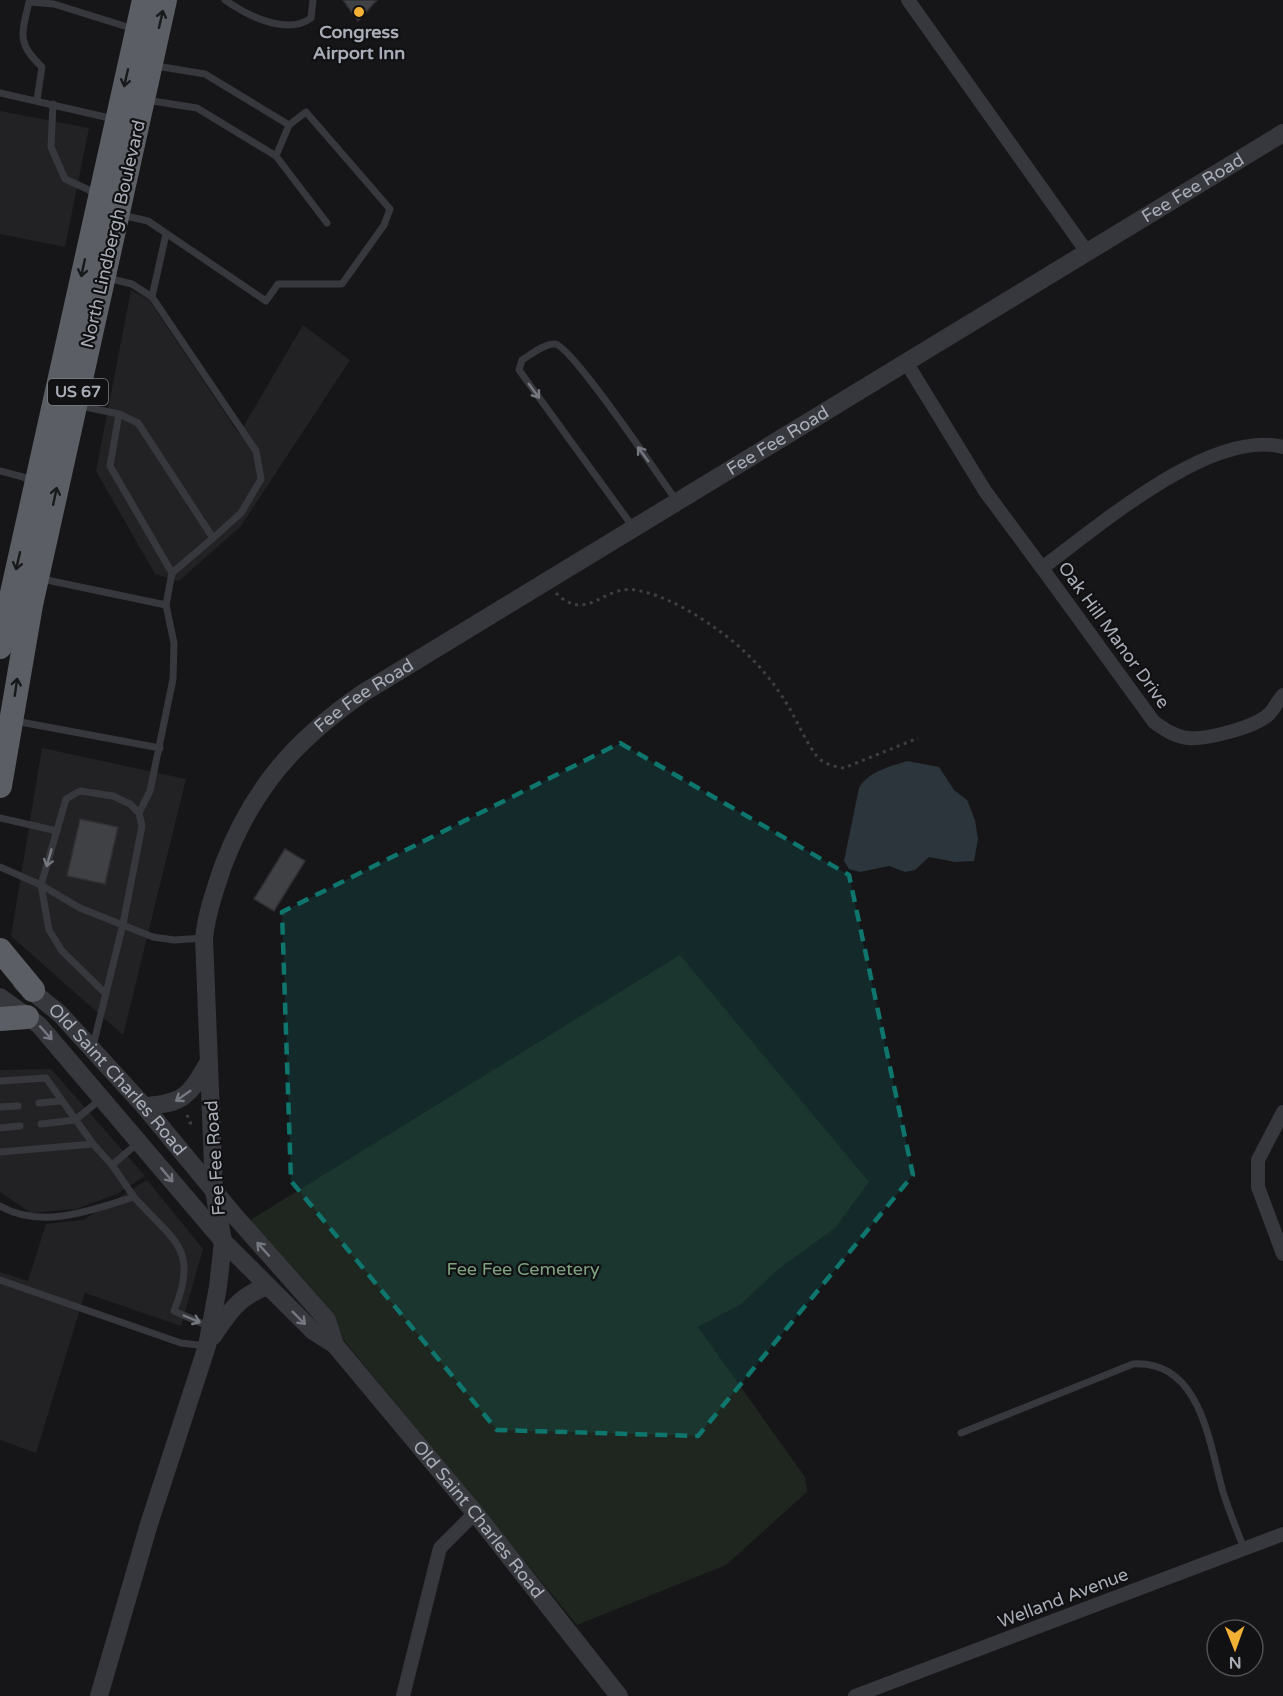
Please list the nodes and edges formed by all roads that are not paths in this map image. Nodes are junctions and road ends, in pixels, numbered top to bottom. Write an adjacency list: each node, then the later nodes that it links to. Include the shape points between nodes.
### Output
1 (144, 0): 6 (highway, North Lindbergh Boulevard / US 67)
2 (165, 0): 7 (highway, North Lindbergh Boulevard / US 67, one-way to 2)
3 (225, 0): 4 (lane, via 246,15 291,26 311,18)
4 (313, 0)
5 (908, 0): 20 (street)
6 (137, 30): 9 (lane, via 54,3 29,2 21,38 29,54 42,66); 12 (highway, North Lindbergh Boulevard / US 67, one-way to 12)
7 (150, 65): 10 (highway, North Lindbergh Boulevard / US 67); 13 (lane, via 205,74)
8 (0, 93): 9 (lane)
9 (37, 100): 11 (lane)
10 (143, 100): 15 (lane, via 197,108); 17 (highway, North Lindbergh Boulevard / US 67)
11 (52, 104): 12 (lane); 16 (lane, via 51,147 65,179)
12 (117, 119): 16 (highway, North Lindbergh Boulevard / US 67)
13 (289, 125): 15 (lane); 19 (lane, via 306,112 390,209 384,225 342,284 278,284 266,301)
14 (1283, 134): 20 (street, Fee Fee Road)
15 (276, 156): 18 (lane)
16 (100, 195): 28 (highway, North Lindbergh Boulevard / US 67, one-way to 28)
17 (118, 214): 19 (lane, via 148,221); 21 (highway, North Lindbergh Boulevard / US 67)
18 (327, 223)
19 (166, 234): 22 (lane)
20 (1087, 252): 23 (street, Fee Fee Road)
21 (104, 277): 22 (lane, via 132,284); 24 (highway, North Lindbergh Boulevard / US 67)
22 (152, 297): 31 (lane, via 256,452 261,479 241,513)
23 (906, 362): 29 (street, Fee Fee Road); 32 (street, Oak Hill Manor Drive, via 984,491)
24 (75, 405): 25 (lane); 34 (highway, North Lindbergh Boulevard / US 67, one-way to 24)
25 (119, 414): 31 (lane, via 138,423); 33 (lane, via 110,466)
26 (1283, 447): 32 (street, Oak Hill Manor Drive, via 1267,444 1226,451 1172,474)
27 (0, 471): 28 (lane)
28 (36, 480): 36 (highway, North Lindbergh Boulevard / US 67, one-way to 36)
29 (677, 502): 30 (street, Fee Fee Road); 30 (lane, one-way to 30, via 563,348 550,344 522,360 519,370)
30 (633, 527): 47 (street, Fee Fee Road, via 363,693 303,740 264,784 237,829 207,911)
31 (213, 538): 33 (lane)
32 (1042, 568): 37 (street, Oak Hill Manor Drive, via 1154,722 1169,733 1187,738 1208,737 1252,723 1268,716)
33 (172, 573): 35 (lane)
34 (37, 578): 35 (lane); 38 (highway, North Lindbergh Boulevard / US 67, one-way to 34)
35 (165, 605): 39 (lane, via 174,643 173,679)
36 (0, 647)
37 (1283, 695)
38 (11, 720): 39 (lane); 40 (highway, North Lindbergh Boulevard / US 67)
39 (160, 748): 41 (lane, via 150,791)
40 (0, 786)
41 (139, 813): 43 (lane, via 112,796 80,791 66,799); 46 (lane, via 142,826)
42 (0, 818): 43 (lane)
43 (57, 831): 45 (lane, one-way to 45)
44 (0, 867): 45 (lane)
45 (41, 885): 46 (lane, via 80,908); 51 (lane, via 49,930 62,951)
46 (123, 924): 47 (lane, via 153,937); 51 (lane)
47 (204, 938): 56 (street, Fee Fee Road)
48 (0, 950): 50 (highway)
49 (0, 968): 50 (street, Old Saint Charles Road)
50 (33, 990): 55 (street, Old Saint Charles Road)
51 (106, 994): 55 (lane)
52 (0, 997): 53 (street, Old Saint Charles Road)
53 (27, 1017): 54 (highway); 59 (street, Old Saint Charles Road, one-way to 59, via 39,1025)
54 (0, 1019)
55 (93, 1049): 58 (street, Old Saint Charles Road)
56 (207, 1063): 63 (street, one-way to 63, via 187,1095 169,1104); 74 (street, Fee Fee Road)
57 (0, 1081): 60 (lane, via 46,1078)
58 (122, 1083): 59 (street); 63 (street, Old Saint Charles Road)
59 (103, 1097): 66 (lane); 70 (street, Old Saint Charles Road)
60 (62, 1101): 61 (lane); 66 (lane)
61 (39, 1103)
62 (18, 1106): 64 (lane)
63 (144, 1106): 74 (street, Old Saint Charles Road)
64 (0, 1107)
65 (1283, 1112): 78 (street, via 1258,1160 1258,1187)
66 (75, 1120): 67 (lane); 71 (lane)
67 (41, 1124)
68 (20, 1126): 69 (lane)
69 (0, 1128)
70 (139, 1142): 73 (lane); 77 (street, Old Saint Charles Road, one-way to 77)
71 (93, 1144): 72 (lane); 73 (lane)
72 (0, 1152)
73 (112, 1165): 75 (lane)
74 (214, 1191): 77 (street, Fee Fee Road); 82 (street, Old Saint Charles Road, one-way to 74, via 327,1320)
75 (134, 1197): 76 (lane, via 69,1215 29,1218); 81 (lane, one-way to 81, via 176,1241 183,1255 184,1286 174,1311)
76 (0, 1206)
77 (223, 1241): 80 (street, Old Saint Charles Road); 81 (street, Fee Fee Road)
78 (1283, 1254)
79 (0, 1280): 83 (lane, via 181,1343)
80 (268, 1286): 82 (street, Old Saint Charles Road, one-way to 82, via 312,1331); 83 (street, via 249,1293 228,1312)
81 (210, 1327): 83 (street, Fee Fee Road)
82 (335, 1345): 85 (street, Old Saint Charles Road)
83 (207, 1346): 88 (street, Fee Fee Road)
84 (961, 1433): 87 (lane, via 1133,1364 1158,1365 1178,1380 1203,1418)
85 (475, 1513): 89 (street, via 440,1548); 90 (street, Old Saint Charles Road)
86 (1283, 1534): 87 (street, Welland Avenue)
87 (1244, 1549): 91 (street, Welland Avenue)
88 (99, 1696)
89 (403, 1696)
90 (619, 1696)
91 (855, 1696)

